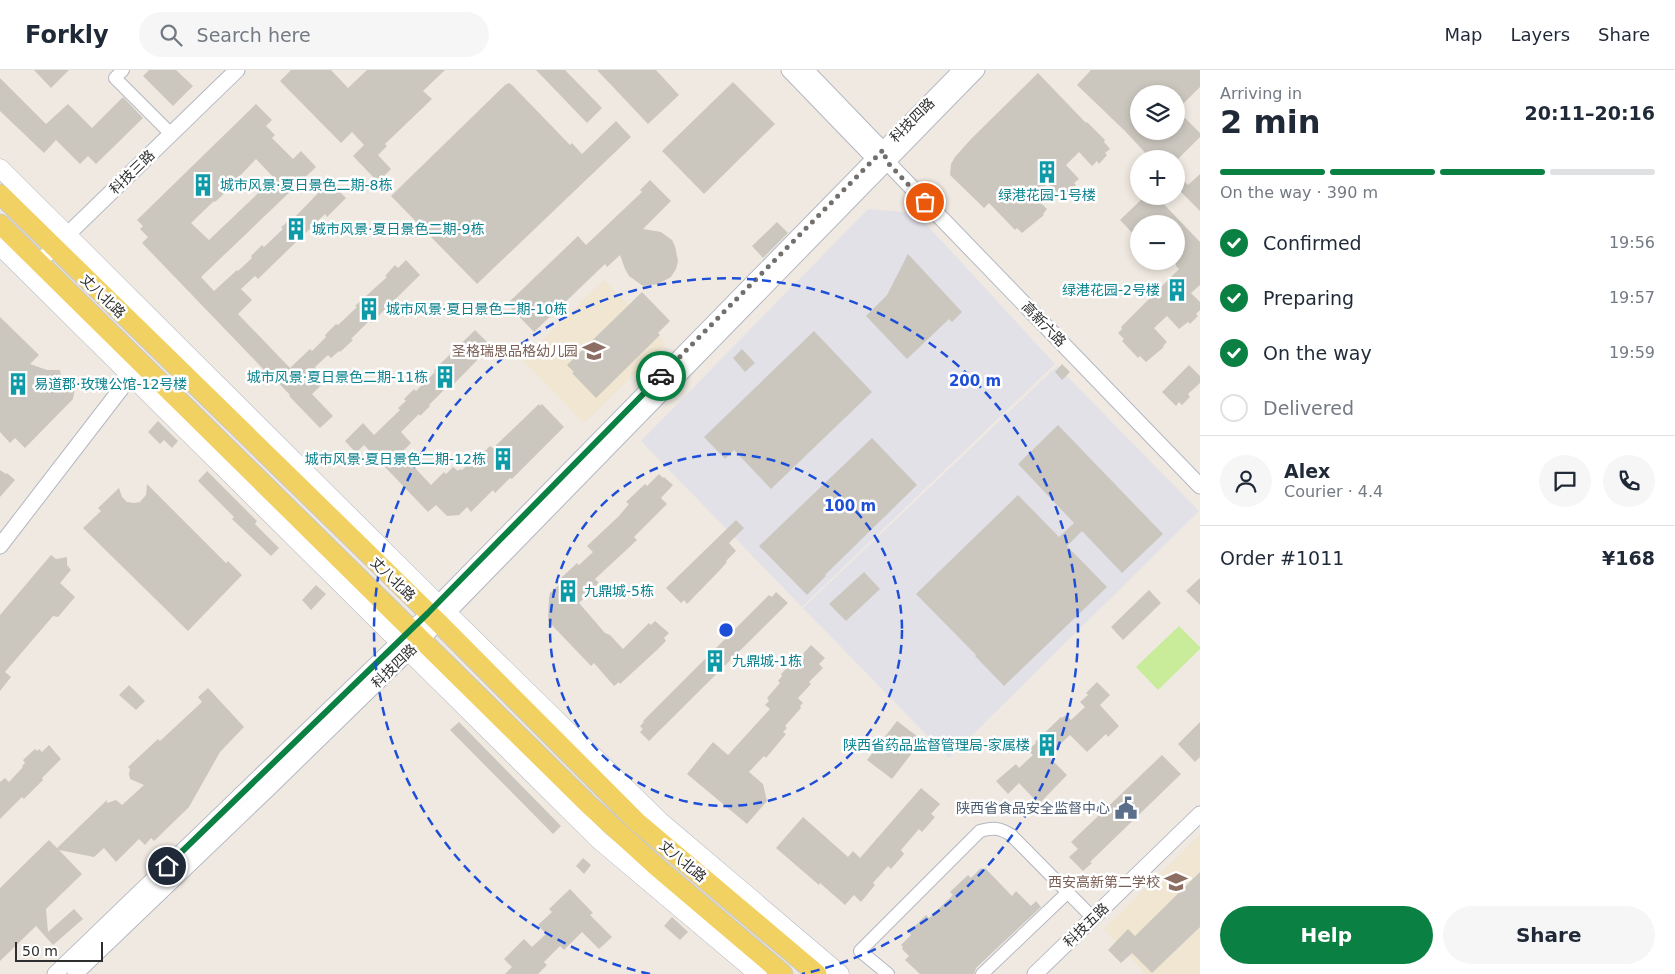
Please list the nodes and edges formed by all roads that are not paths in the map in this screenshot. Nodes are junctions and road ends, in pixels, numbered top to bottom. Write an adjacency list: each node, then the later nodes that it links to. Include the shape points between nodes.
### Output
1 (122, 70): 7 (street, via 115,78)
2 (237, 70): 7 (street, 科技三路)
3 (789, 70): 8 (street, 高新六路)
4 (806, 70): 8 (street, 高新六路)
5 (961, 70): 8 (street, 科技四路)
6 (977, 70): 8 (street, 科技四路)
7 (171, 134): 12 (street, 科技三路)
8 (881, 157): 16 (street, 高新六路); 18 (street, 科技四路)
9 (0, 168): 12 (main road)
10 (0, 194): 12 (main road, 丈八北路)
11 (0, 224): 14 (main road, 丈八北路)
12 (60, 241): 14 (street, 科技三路); 18 (main road, 丈八北路)
13 (0, 246): 14 (main road)
14 (33, 268): 15 (main road, 丈八北路)
15 (136, 369): 17 (street); 19 (main road, 丈八北路)
16 (1200, 486)
17 (0, 546)
18 (438, 613): 19 (street, 科技四路); 27 (main road, 丈八北路, via 637,822); 28 (main road, via 660,821)
19 (410, 641): 23 (street, 科技四路); 24 (street, 科技四路, via 267,790); 25 (main road, via 599,840); 26 (main road, 丈八北路, via 643,855)
20 (1200, 814): 22 (street, 科技五路)
21 (1067, 894): 22 (street); 29 (street, via 1011,835 1002,829 980,831 860,951); 30 (street)
22 (1093, 918): 31 (street, 科技五路)
23 (55, 974)
24 (75, 974)
25 (758, 974)
26 (783, 974)
27 (817, 974)
28 (840, 974)
29 (888, 974)
30 (982, 974)
31 (1035, 974)

